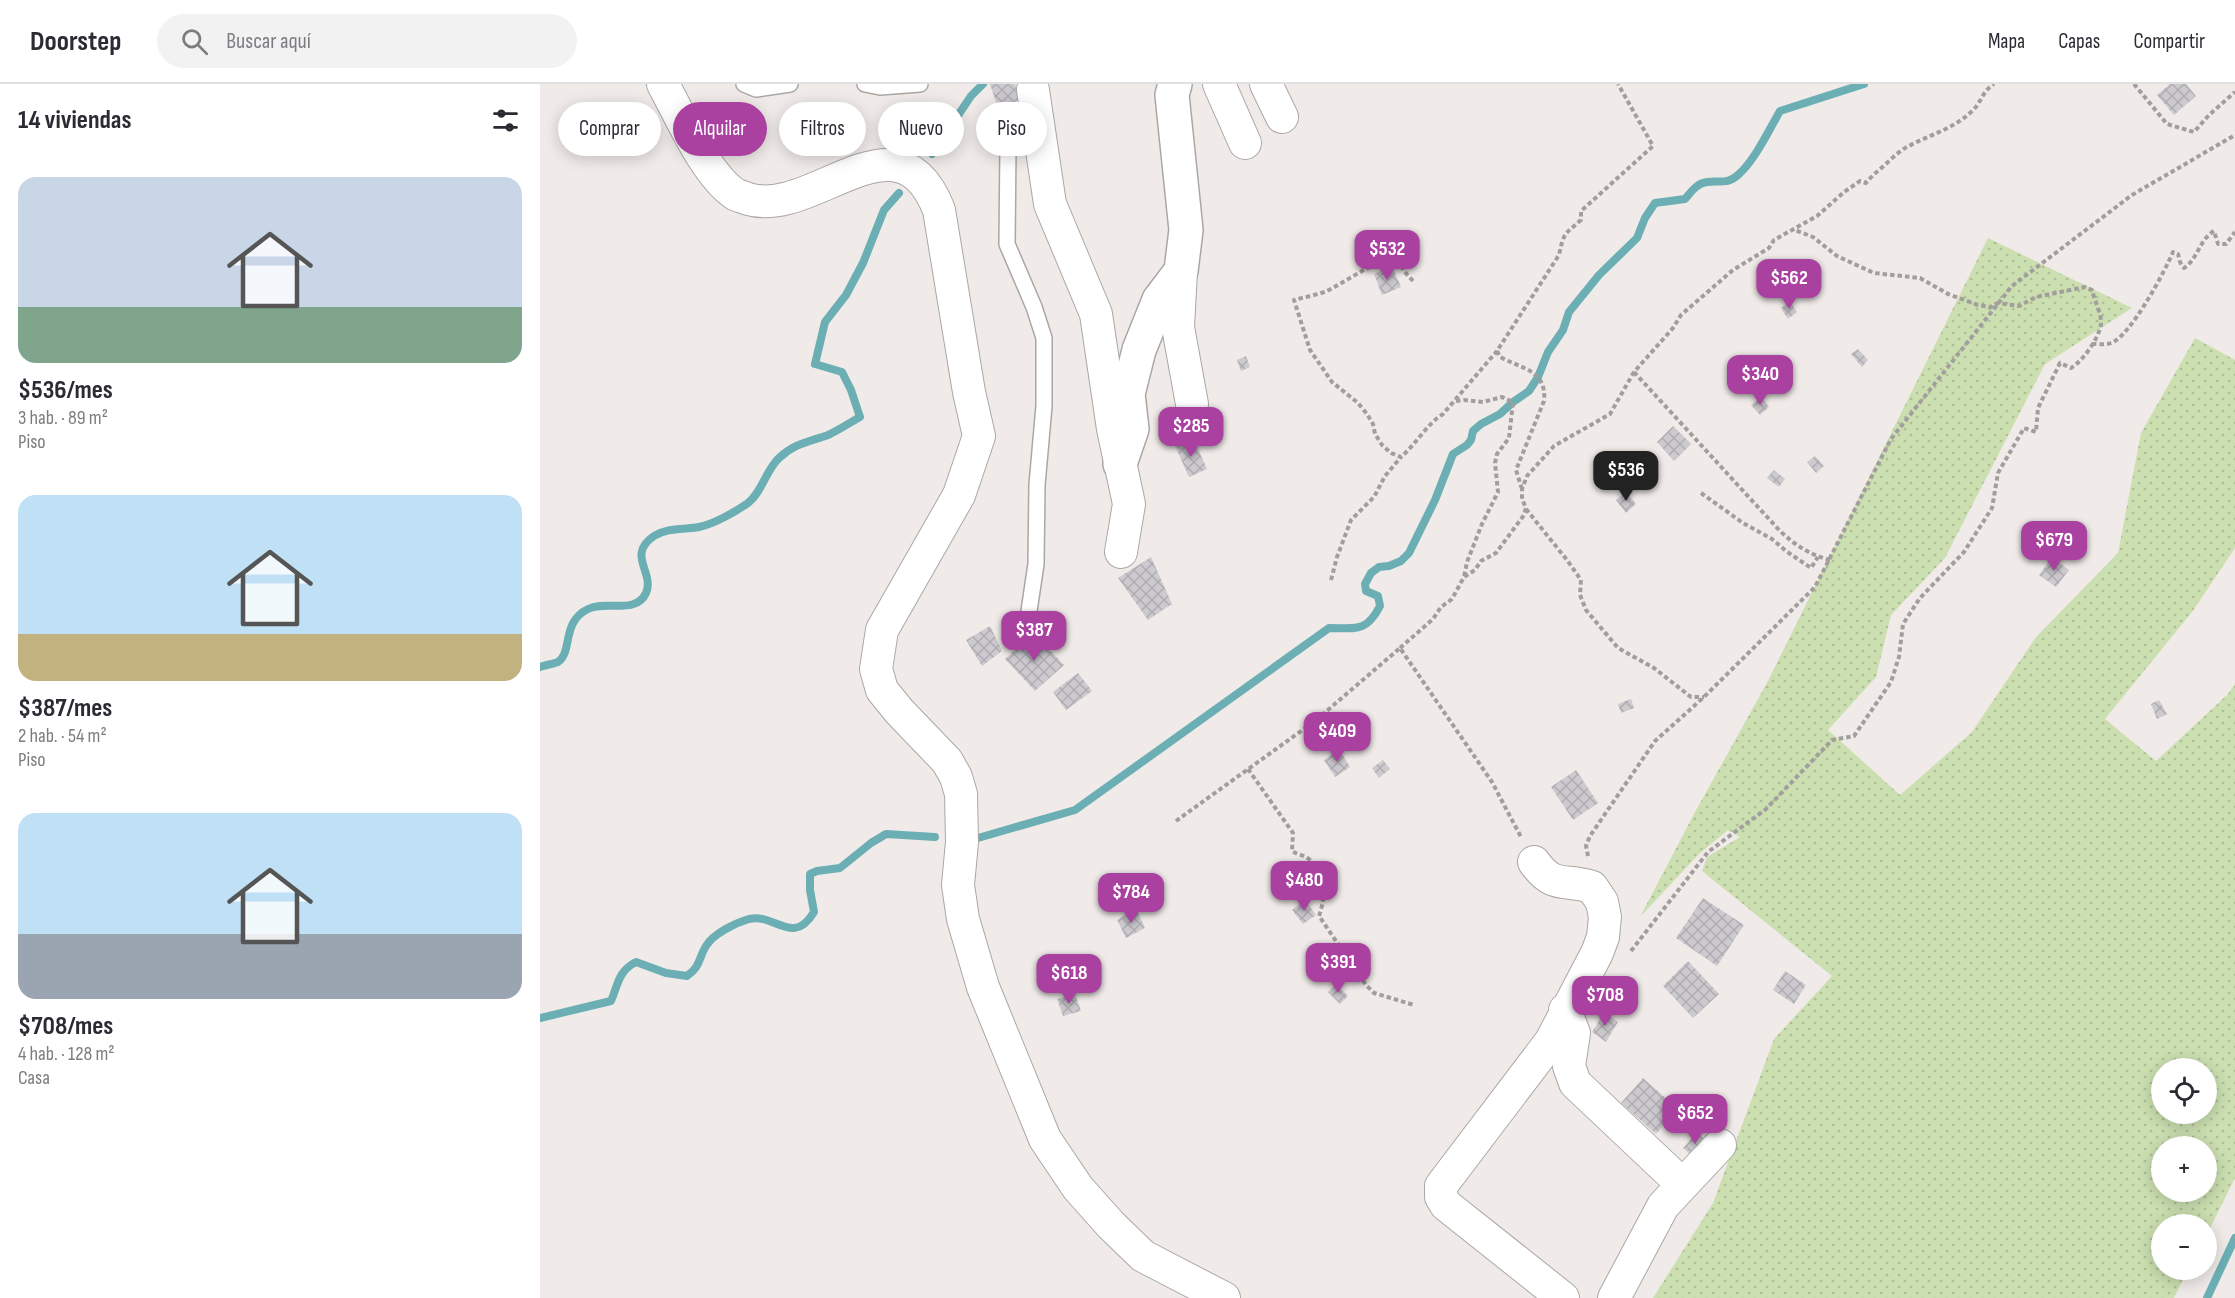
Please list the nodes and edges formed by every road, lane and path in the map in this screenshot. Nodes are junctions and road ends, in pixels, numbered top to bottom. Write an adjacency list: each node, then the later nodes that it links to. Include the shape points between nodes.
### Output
1 (663, 84): 49 (street, via 707,166 735,195 772,202 869,166 911,170 933,194 979,436 959,495 882,630 876,669 882,690 947,761 956,777 961,794 963,842 958,885 963,919 983,987 1045,1139 1078,1188 1143,1256)
2 (744, 84): 3 (lane, via 756,89)
3 (790, 84)
4 (865, 84): 5 (lane)
5 (920, 84)
6 (1175, 84): 19 (street, via 1172,95 1186,230)
7 (1219, 84): 16 (street)
8 (1266, 84): 14 (street)
9 (1618, 84): 23 (path, via 1653,146 1581,211 1581,220 1567,230 1559,255)
10 (1994, 84): 17 (path, via 1965,117 1903,149 1866,183 1860,182 1844,192)
11 (2134, 84): 13 (path, via 2168,124 2194,132)
12 (1034, 87): 28 (street, via 1050,204 1096,314); 37 (lane, via 1008,144 1006,243 1044,338 1036,564)
13 (2235, 92)
14 (1282, 117)
15 (2235, 135): 21 (path, via 2132,195 2012,286)
16 (1245, 143)
17 (1795, 230): 21 (path, via 1874,273 1920,278 1978,305); 24 (path, via 1733,270 1681,315)
18 (2235, 232): 22 (path, via 2226,244 2218,244 2214,231 2207,235 2192,263 2184,268 2173,252 2123,335 2111,343)
19 (1180, 271): 26 (street, via 1178,327); 28 (street, via 1159,300 1139,350 1128,394 1132,429)
20 (1413, 281): 27 (path, via 1403,270 1401,257 1387,259 1326,291 1294,300 1310,350 1332,382 1367,414 1382,445)
21 (1998, 303): 22 (path, via 2019,306 2036,297 2085,287 2092,290 2101,323); 34 (path, via 1891,439)
22 (2092, 344): 44 (path, via 2081,362 2071,368 2060,363 2037,408 2036,432 2024,428 1998,473 1992,508 1964,552 1920,598 1903,624 1891,682 1854,736 1832,740 1766,809 1708,852)
23 (1497, 351): 25 (path); 29 (path, via 1500,357 1532,372 1545,389 1544,401 1516,470)
24 (1634, 372): 29 (path, via 1610,414 1554,446 1527,476); 33 (path, via 1780,531)
25 (1455, 401): 27 (path); 35 (path, via 1483,402 1502,397 1512,402 1509,438 1495,463 1498,492)
26 (1192, 404)
27 (1401, 457): 36 (path, via 1374,497 1351,520)
28 (1120, 464): 32 (street, via 1129,504)
29 (1522, 489): 31 (path)
30 (1701, 492): 33 (path, via 1811,568)
31 (1526, 508): 35 (path, via 1496,553); 39 (path, via 1581,580 1580,595 1586,610 1618,648 1654,668 1691,697)
32 (1121, 552)
33 (1818, 557): 34 (path)
34 (1830, 560): 39 (path, via 1815,587)
35 (1464, 577): 38 (path, via 1452,599)
36 (1331, 580)
37 (1025, 638)
38 (1400, 648): 40 (path, via 1315,721); 42 (path, via 1492,782)
39 (1704, 697): 43 (path, via 1655,741 1590,836 1586,846 1594,877)
40 (1248, 769): 41 (path); 45 (path, via 1293,833 1292,851 1316,866 1324,882 1319,916 1366,985 1374,993)
41 (1176, 821)
42 (1534, 862): 43 (street, via 1551,880)
43 (1592, 886): 46 (street, via 1602,902 1603,937)
44 (1628, 956)
45 (1414, 1005)
46 (1565, 1010): 48 (street, via 1574,1033 1569,1066 1575,1083); 50 (street, via 1551,1041 1441,1186 1446,1205)
47 (1720, 1145): 48 (street)
48 (1682, 1184): 51 (street, via 1663,1206)
49 (1224, 1298)
50 (1563, 1298)
51 (1614, 1298)

